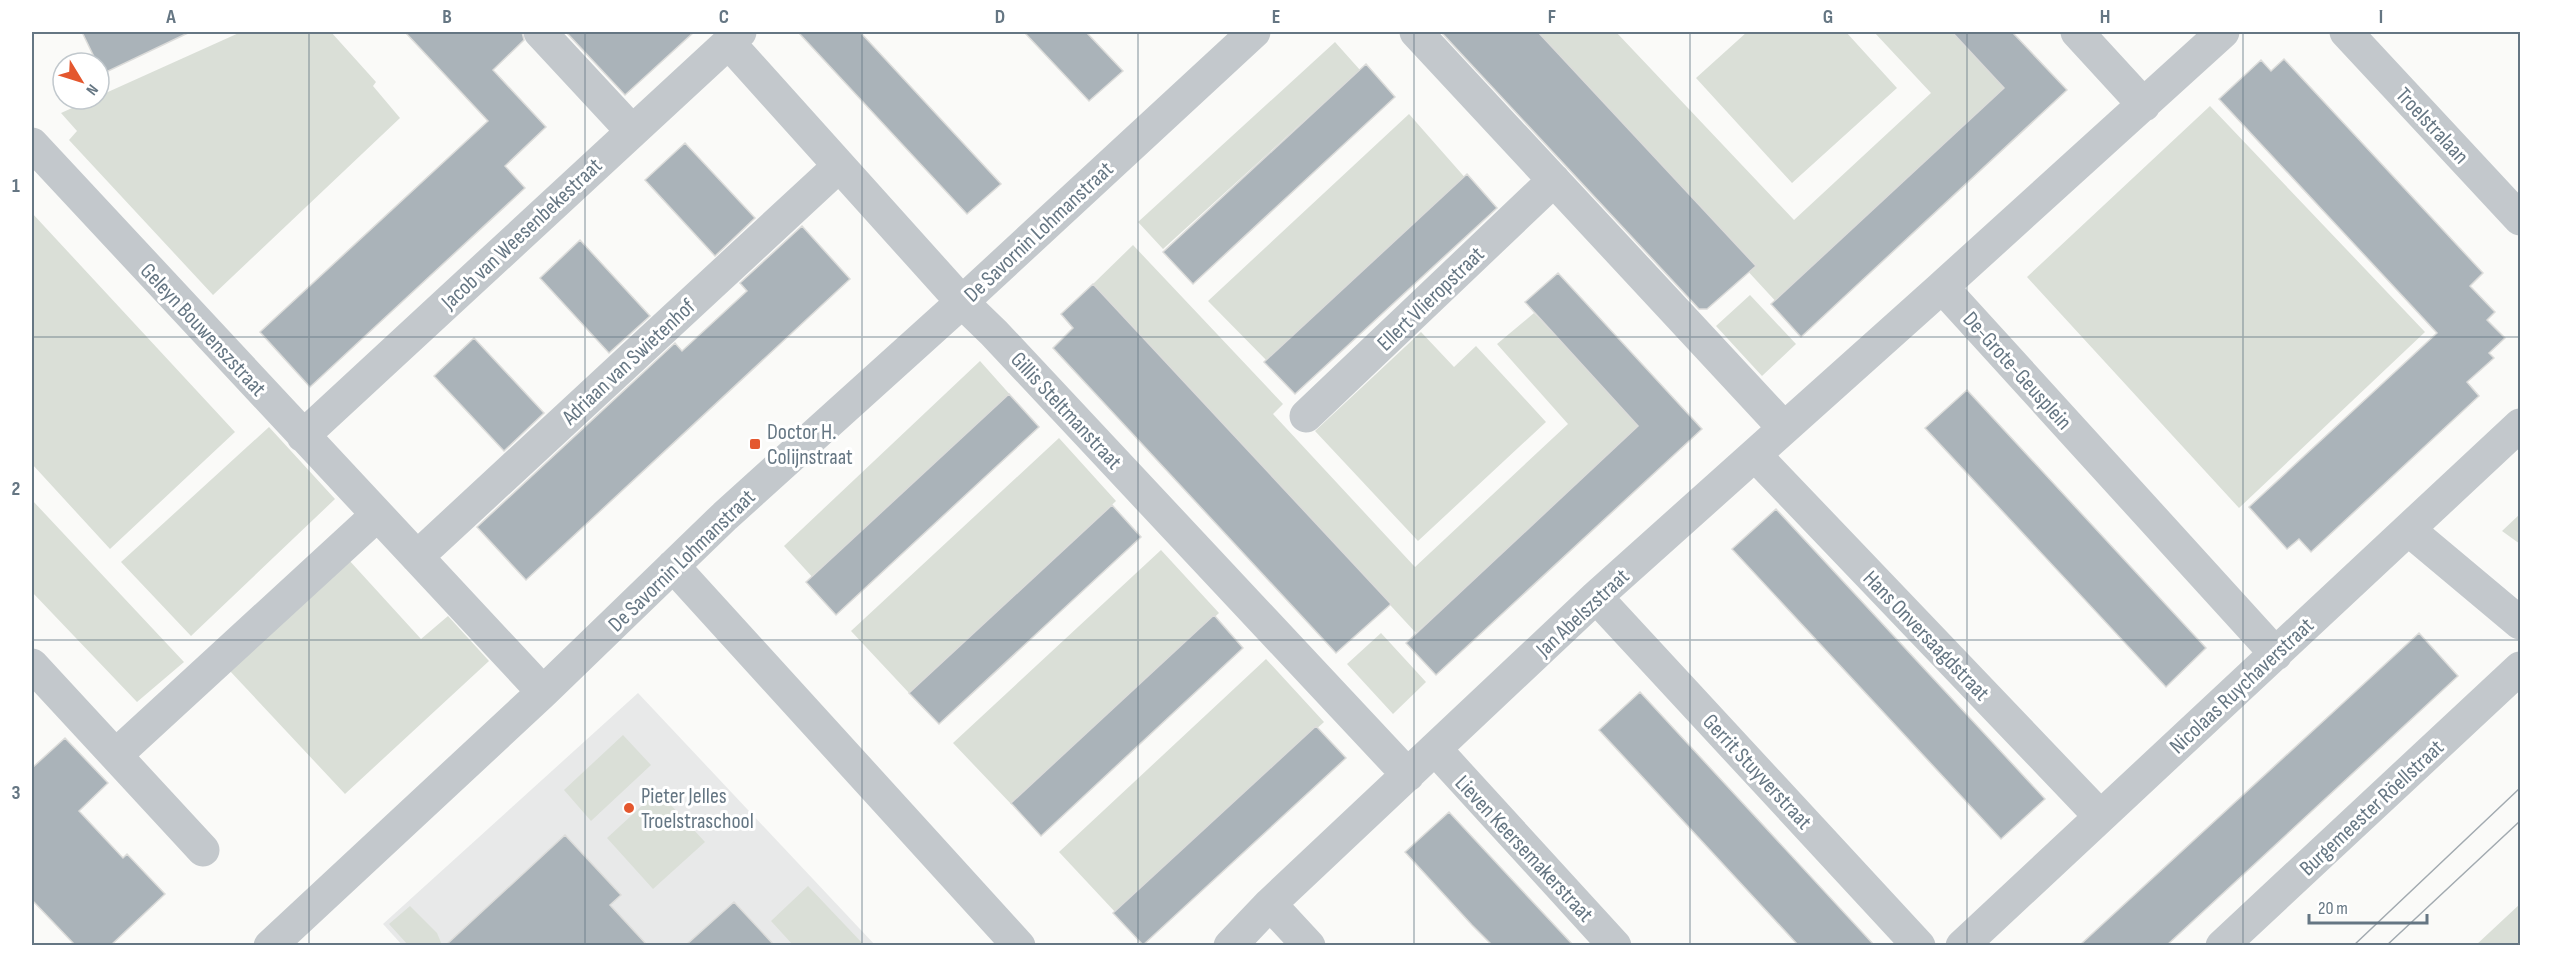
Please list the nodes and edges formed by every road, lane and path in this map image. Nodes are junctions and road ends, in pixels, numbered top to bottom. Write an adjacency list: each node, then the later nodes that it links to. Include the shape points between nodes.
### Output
1 (540, 32): 9 (street)
2 (1254, 32): 15 (street, De Savornin Lohmanstraat)
3 (1416, 32): 12 (street)
4 (2077, 32): 8 (street)
5 (2223, 32): 8 (street)
6 (2346, 32): 13 (street, Troelstralaan)
7 (734, 37): 9 (street, Jacob van Weesenbekestraat); 11 (street, Gillis Steltmanstraat)
8 (2144, 105): 14 (street)
9 (631, 130): 19 (street, Jacob van Weesenbekestraat)
10 (32, 144): 19 (street, Geleyn Bouwenszstraat)
11 (839, 166): 15 (street, Gillis Steltmanstraat); 23 (street, Adriaan van Swietenhof)
12 (1554, 180): 16 (street, Ellert Vlieropstraat); 18 (street)
13 (2520, 219)
14 (1942, 287): 18 (street, Jan Abelszstraat); 27 (street, De-Grote-Geusplein)
15 (962, 302): 24 (street, De Savornin Lohmanstraat); 33 (street, Gillis Steltmanstraat)
16 (1306, 416)
17 (2520, 425): 22 (street, Nicolaas Ruychaverstraat)
18 (1784, 428): 20 (street, Jan Abelszstraat)
19 (303, 436): 21 (street, Geleyn Bouwenszstraat)
20 (1755, 455): 25 (street, Jan Abelszstraat); 34 (street, Hans Onversaagdstraat)
21 (377, 515): 23 (street, Geleyn Bouwenszstraat); 32 (street)
22 (2409, 530): 26 (street); 27 (street, Nicolaas Ruychaverstraat)
23 (417, 557): 30 (street, Geleyn Bouwenszstraat)
24 (673, 566): 30 (street, De Savornin Lohmanstraat); 38 (street)
25 (1596, 597): 31 (street, Jan Abelszstraat); 42 (street, Gerrit Stuyverstraat)
26 (2520, 623)
27 (2276, 654): 34 (street, Nicolaas Ruychaverstraat)
28 (32, 664): 32 (street)
29 (2520, 668): 44 (street, Burgemeester Röellstraat)
30 (543, 692): 37 (street, De Savornin Lohmanstraat)
31 (1436, 750): 33 (street, Jan Abelszstraat); 41 (street, Lieven Keersemakerstraat)
32 (116, 755): 35 (street)
33 (1408, 775): 36 (street, Jan Abelszstraat)
34 (2099, 815): 43 (street, Nicolaas Ruychaverstraat)
35 (203, 850)
36 (1270, 904): 39 (street, Jan Abelszstraat); 40 (street)
37 (270, 945)
38 (1019, 945)
39 (1230, 945)
40 (1309, 945)
41 (1615, 945)
42 (1919, 945)
43 (1962, 945)
44 (2222, 945)

